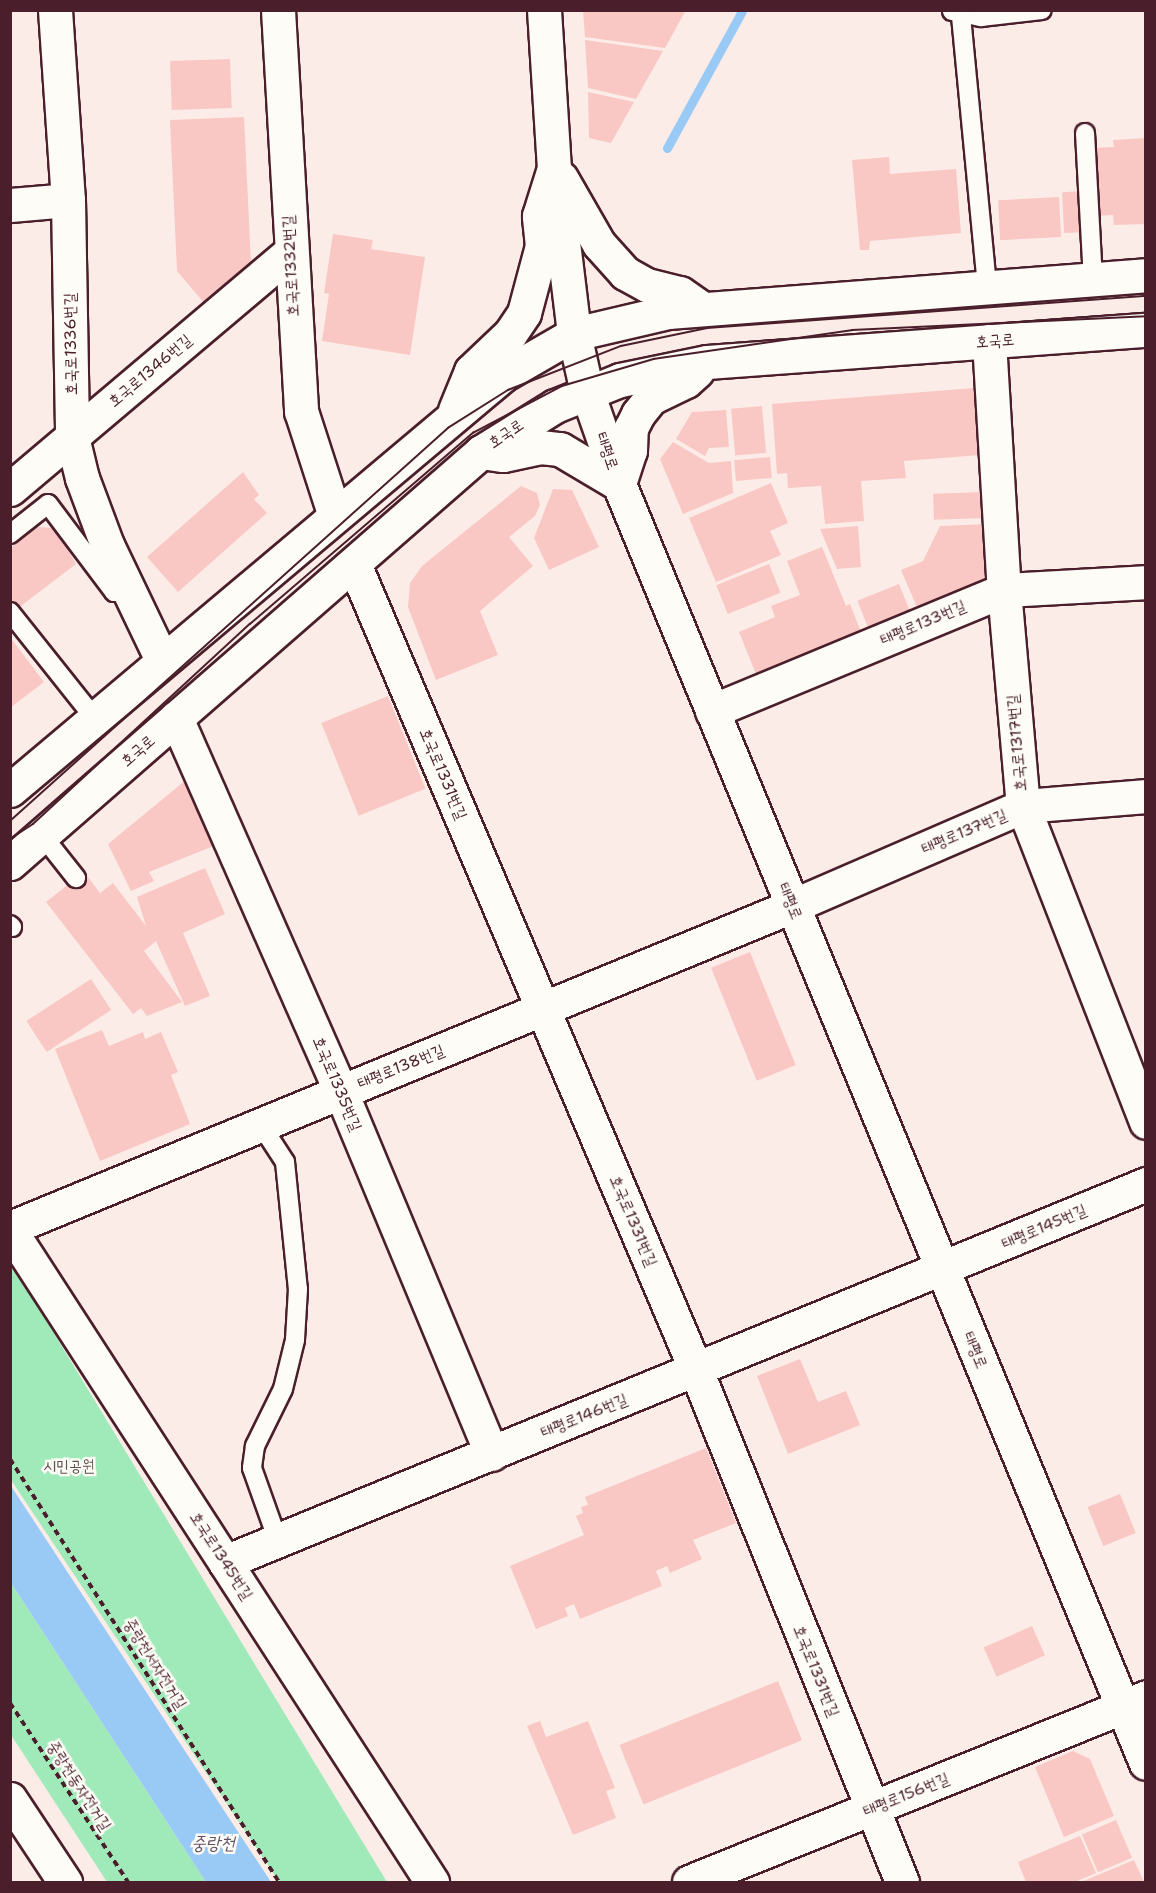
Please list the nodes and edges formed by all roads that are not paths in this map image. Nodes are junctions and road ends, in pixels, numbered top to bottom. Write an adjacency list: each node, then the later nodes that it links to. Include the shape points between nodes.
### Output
1 (55, 10): 8 (street, 호국로1336번길)
2 (278, 10): 10 (street, 호국로1332번길)
3 (544, 10): 7 (street, 태평로)
4 (1042, 10): 5 (lane)
5 (956, 13): 13 (lane)
6 (1085, 133): 12 (lane)
7 (554, 168): 14 (street, via 599,244 626,273 647,285 680,292); 16 (street, 태평로); 20 (street, via 539,216 542,246 524,313 510,334 471,371)
8 (68, 200): 9 (street); 21 (street, 호국로1336번길)
9 (10, 205)
10 (290, 252): 21 (street, 호국로1346번길); 25 (street, 호국로1332번길, via 301,411)
11 (1146, 275): 12 (street)
12 (1093, 279): 13 (street)
13 (987, 287): 14 (street)
14 (703, 309): 16 (street, via 619,321)
15 (1146, 330): 17 (street, 호국로)
16 (574, 334): 19 (street, 태평로); 20 (street, via 503,375)
17 (990, 341): 18 (street, 호국로); 30 (street, 호국로1317번길)
18 (707, 362): 19 (street, 호국로, via 620,380); 23 (street, via 686,381 651,398 638,414)
19 (587, 392): 22 (street, 호국로, via 528,419); 23 (street, 태평로)
20 (452, 417): 25 (street)
21 (72, 437): 24 (street, 호국로1346번길); 29 (street, 호국로1336번길, via 82,478)
22 (481, 452): 23 (street, via 503,455 540,447 560,449); 27 (street, 호국로)
23 (618, 484): 33 (street, 태평로)
24 (10, 489)
25 (335, 516): 32 (street)
26 (10, 534): 29 (lane, via 48,504 114,592)
27 (354, 564): 34 (street, 호국로); 43 (street, 호국로1331번길)
28 (1146, 582): 30 (street, 태평로133번길)
29 (126, 589): 32 (street, 호국로1336번길)
30 (1004, 590): 33 (street, 태평로133번길); 38 (street, 호국로1317번길)
31 (10, 612): 35 (lane)
32 (162, 660): 35 (street)
33 (712, 711): 42 (street, 태평로)
34 (176, 718): 39 (street, 호국로); 44 (street, 호국로1335번길)
35 (95, 719): 36 (street)
36 (10, 790)
37 (1146, 796): 38 (street, 태평로137번길)
38 (1023, 807): 42 (street, 태평로137번길); 45 (street, 호국로1317번길)
39 (42, 835): 40 (street, 호국로); 41 (lane)
40 (10, 863)
41 (76, 878)
42 (792, 906): 43 (street, 태평로138번길); 49 (street, 태평로)
43 (543, 1009): 44 (street, 태평로138번길); 50 (street, 호국로1331번길)
44 (341, 1092): 46 (street, 태평로138번길); 51 (street, 호국로1335번길)
45 (1146, 1122)
46 (261, 1125): 48 (street, 태평로138번길); 52 (lane, via 285,1162 298,1289 295,1340 283,1389 255,1446 252,1468)
47 (1146, 1184): 49 (street, 태평로145번길)
48 (10, 1229): 53 (street, 호국로1345번길)
49 (942, 1270): 50 (street, 태평로146번길); 54 (street, 태평로)
50 (696, 1370): 51 (street, 태평로146번길); 57 (street, 호국로1331번길)
51 (492, 1454): 52 (street, 태평로146번길)
52 (278, 1541): 53 (street, 태평로146번길)
53 (225, 1562): 59 (street, 호국로1345번길)
54 (1134, 1702): 55 (street, 태평로); 57 (street, 태평로156번길)
55 (1146, 1763)
56 (12, 1804): 58 (street)
57 (871, 1810): 60 (street, 태평로156번길); 61 (street, 호국로1331번길)
58 (65, 1882)
59 (432, 1882)
60 (690, 1882)
61 (902, 1882)

